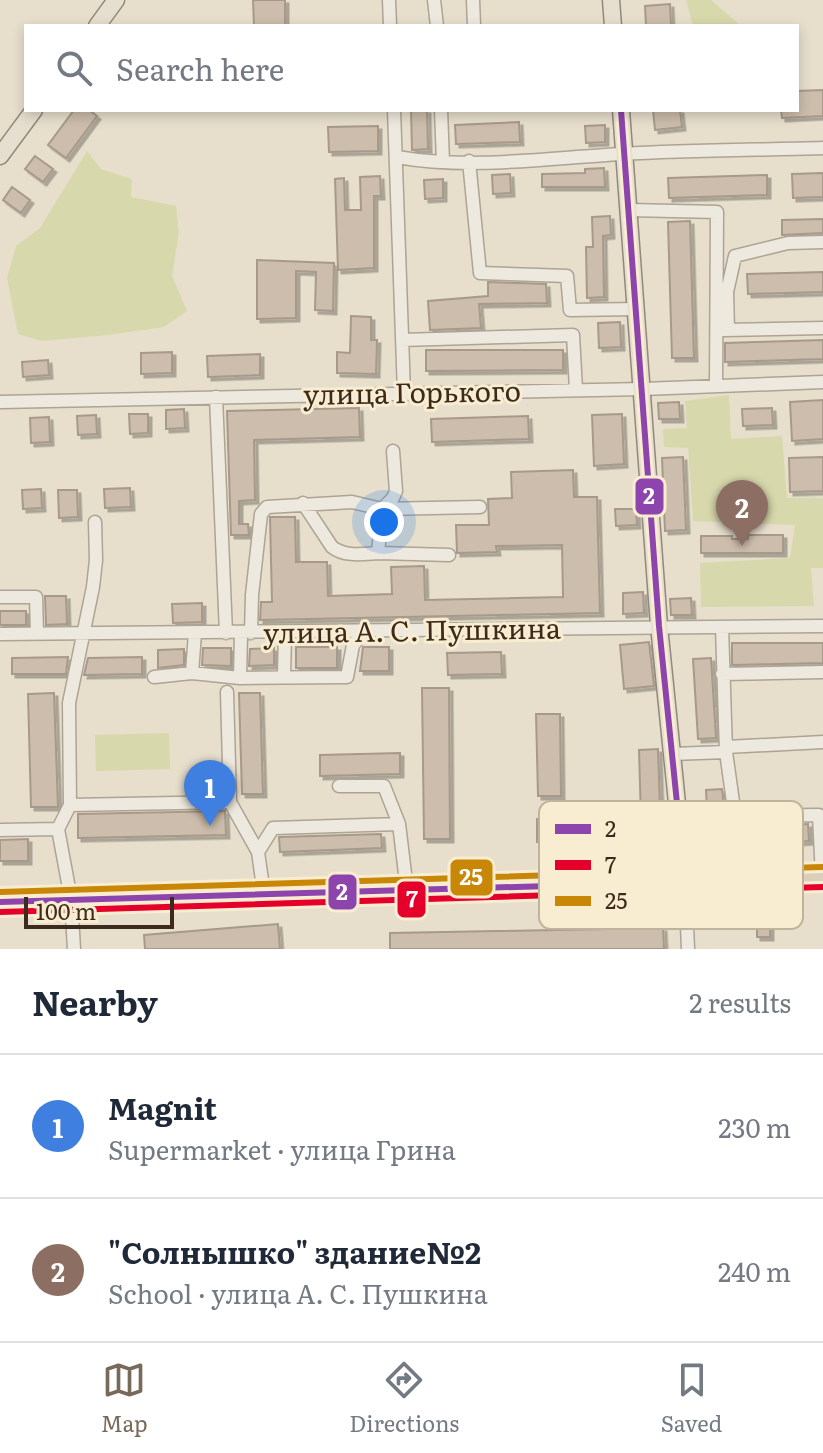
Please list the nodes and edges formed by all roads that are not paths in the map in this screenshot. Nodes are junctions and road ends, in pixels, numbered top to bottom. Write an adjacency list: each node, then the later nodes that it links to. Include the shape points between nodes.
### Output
1 (116, 0): 6 (main road)
2 (389, 0): 7 (street)
3 (434, 0): 8 (street)
4 (473, 0): 9 (street)
5 (611, 0): 10 (main road)
6 (98, 24)
7 (390, 24)
8 (437, 24)
9 (474, 24)
10 (613, 24)
11 (33, 112): 17 (main road)
12 (394, 112): 18 (street)
13 (441, 112): 20 (street)
14 (621, 112): 16 (main road)
15 (823, 148): 16 (street)
16 (625, 154): 19 (street); 21 (main road)
17 (0, 156)
18 (397, 157): 20 (street); 26 (street)
19 (469, 161): 20 (street); 23 (street, via 480,273 567,276 570,310)
20 (443, 162)
21 (629, 210): 23 (main road); 25 (street, via 717,212)
22 (823, 242): 25 (street, via 788,243 735,256)
23 (637, 309): 29 (main road)
24 (823, 328): 25 (street)
25 (722, 330): 28 (street)
26 (402, 340): 30 (street, via 573,335); 31 (street)
27 (823, 382): 28 (street, улица Горького)
28 (716, 386): 29 (street, улица Горького)
29 (643, 389): 30 (street, улица Горького); 42 (main road)
30 (576, 390): 31 (street, улица Горького)
31 (404, 393): 32 (street, улица Горького)
32 (216, 397): 33 (street, улица Горького); 47 (street)
33 (0, 402)
34 (393, 451): 37 (street, via 396,491)
35 (303, 503): 37 (street, via 352,502); 39 (street, via 332,547 346,554); 48 (street, via 274,504 261,514)
36 (480, 507): 37 (street)
37 (382, 509): 39 (street)
38 (95, 522): 52 (street, via 93,587)
39 (378, 553): 40 (street)
40 (449, 555)
41 (0, 597): 51 (street, via 36,597)
42 (659, 626): 44 (street, улица А. С. Пушкина); 45 (street, улица А. С. Пушкина); 62 (main road)
43 (823, 626): 44 (street, улица А. С. Пушкина)
44 (722, 627): 55 (street)
45 (364, 632): 49 (street, улица А. С. Пушкина); 56 (street, via 353,645 347,677)
46 (195, 633): 47 (street, улица А. С. Пушкина); 52 (street, улица А. С. Пушкина); 54 (street)
47 (226, 633): 48 (street, улица А. С. Пушкина)
48 (246, 633): 49 (street, улица А. С. Пушкина); 58 (street)
49 (285, 633): 56 (street)
50 (0, 634): 51 (street, улица А. С. Пушкина)
51 (37, 634): 52 (street, улица А. С. Пушкина)
52 (82, 634): 67 (street, via 69,703)
53 (823, 672): 55 (street)
54 (192, 673): 57 (street); 58 (street)
55 (722, 674): 61 (street)
56 (284, 676): 58 (street)
57 (154, 677)
58 (240, 678)
59 (227, 692): 66 (street)
60 (823, 742): 61 (street)
61 (726, 750): 62 (street); 65 (street)
62 (672, 754): 64 (main road)
63 (339, 786): 69 (street, via 384,786)
64 (677, 801)
65 (734, 801)
66 (230, 802): 67 (street); 72 (street)
67 (70, 805): 70 (street)
68 (803, 815): 73 (street, via 819,815)
69 (399, 824): 72 (street, via 273,828); 76 (street)
70 (58, 829): 71 (street); 78 (street)
71 (0, 830)
72 (258, 852): 77 (street)
73 (823, 877): 74 (highway)
74 (803, 878)
75 (539, 886): 76 (highway)
76 (407, 890): 77 (highway)
77 (264, 894): 78 (highway)
78 (71, 899): 79 (highway); 81 (street)
79 (0, 902)
80 (687, 929): 82 (street)
81 (74, 949)
82 (688, 949)

